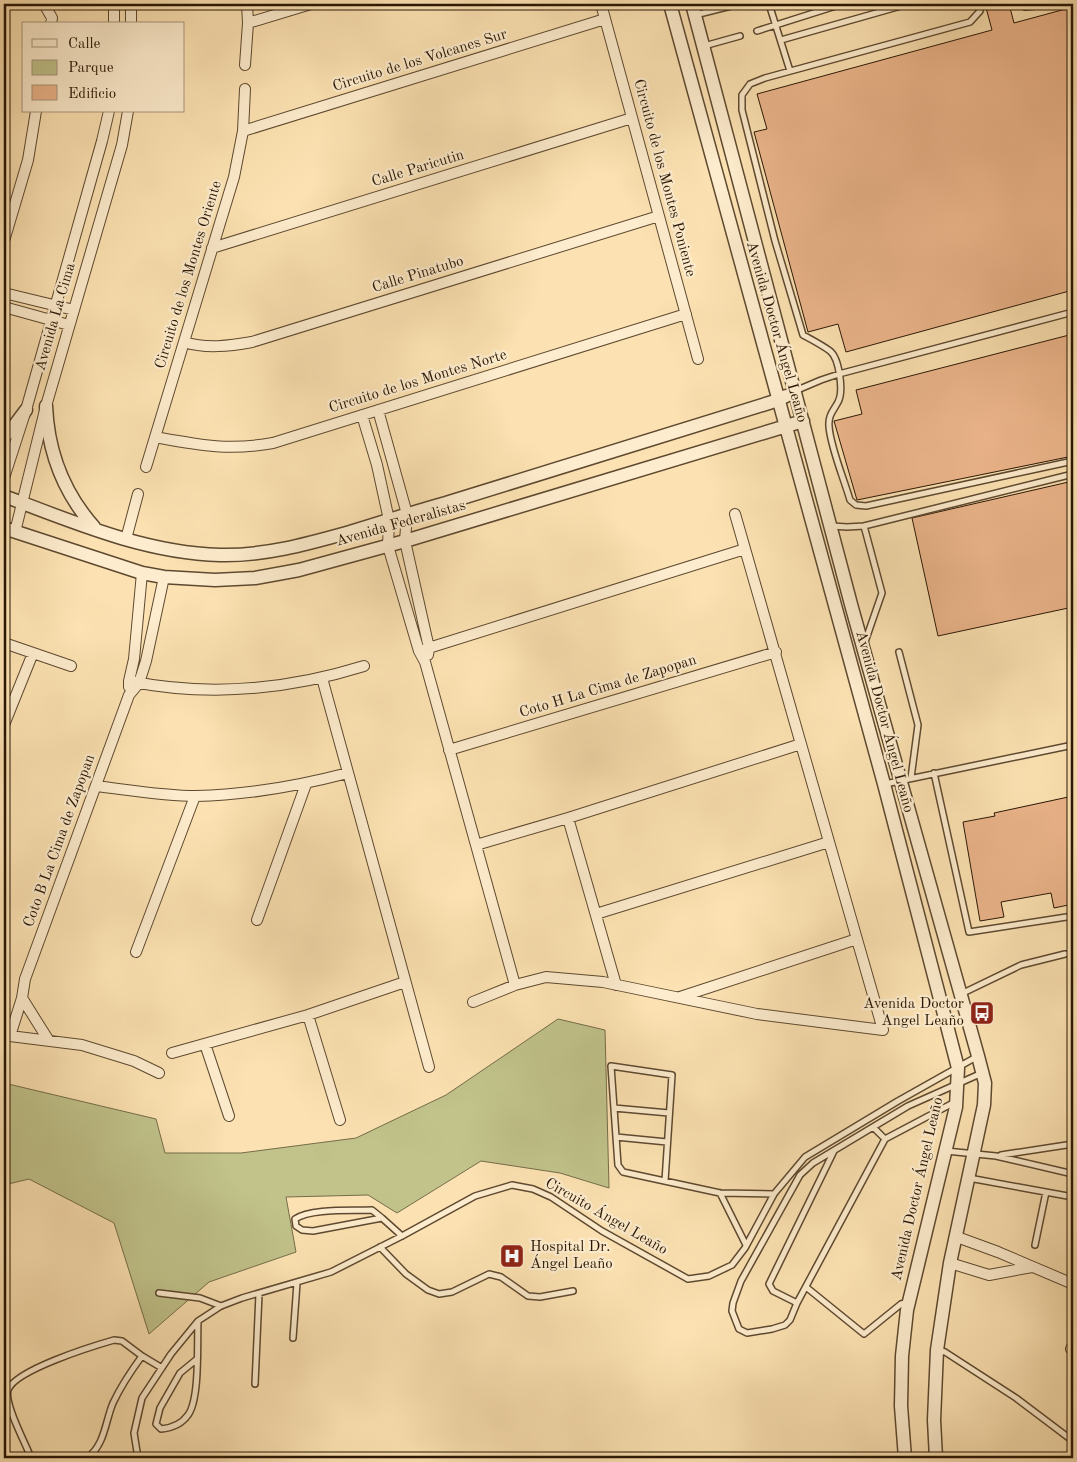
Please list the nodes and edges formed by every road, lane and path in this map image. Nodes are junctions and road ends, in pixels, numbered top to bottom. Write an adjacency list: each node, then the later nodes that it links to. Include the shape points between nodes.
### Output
1 (44, 4): 19 (street)
2 (114, 4): 20 (street)
3 (131, 4): 21 (street)
4 (247, 4): 22 (street)
5 (310, 4): 22 (street)
6 (601, 4): 18 (street, Circuito de los Montes Poniente)
7 (670, 4): 39 (street, Avenida Doctor Ángel Leaño)
8 (769, 4): 23 (lane)
9 (842, 4): 23 (lane)
10 (908, 4): 26 (lane)
11 (979, 4): 17 (lane)
12 (1021, 4): 13 (lane, via 1025,7)
13 (1045, 4)
14 (732, 6): 16 (lane)
15 (986, 8): 17 (lane)
16 (693, 9): 27 (street, Avenida Doctor Ángel Leaño)
17 (980, 11): 29 (lane, via 970,22)
18 (605, 20): 34 (street, Circuito de los Montes Poniente); 35 (street, Circuito de los Volcanes Sur)
19 (51, 22)
20 (114, 22)
21 (131, 22)
22 (248, 23): 28 (street)
23 (776, 24): 24 (lane); 26 (lane)
24 (757, 31)
25 (740, 36): 27 (lane)
26 (780, 40): 29 (lane)
27 (704, 46): 37 (street, Avenida Doctor Ángel Leaño)
28 (245, 65)
29 (790, 71): 53 (lane, via 750,84 742,95 742,110 803,335 832,352)
30 (245, 89): 35 (street, Circuito de los Montes Oriente)
31 (36, 112): 38 (street, via 28,160)
32 (109, 112): 43 (street, Avenida La Cima)
33 (128, 112): 45 (street, Avenida La Cima, via 122,145)
34 (632, 118): 36 (street, Circuito de los Montes Poniente); 40 (street, Calle Paricutin)
35 (243, 131): 40 (street, Circuito de los Montes Oriente, via 234,177)
36 (659, 216): 48 (street, Circuito de los Montes Poniente); 51 (street, Calle Pinatubo, via 252,342 231,346)
37 (754, 236): 39 (street); 54 (street, Avenida Doctor Ángel Leaño)
38 (4, 242)
39 (734, 242): 55 (street, Avenida Doctor Ángel Leaño)
40 (212, 248): 51 (street, Circuito de los Montes Oriente)
41 (8, 294): 42 (street); 44 (street)
42 (34, 301): 43 (street); 47 (street)
43 (54, 306): 45 (street); 49 (street, Avenida La Cima)
44 (6, 308): 47 (street)
45 (74, 310): 50 (street, Avenida La Cima)
46 (1073, 312): 53 (lane)
47 (31, 314): 49 (street)
48 (686, 314): 52 (street, Circuito de los Montes Poniente); 58 (street, Circuito de los Montes Norte)
49 (50, 320): 50 (street); 57 (street, Avenida La Cima)
50 (69, 325): 56 (street, Avenida La Cima)
51 (184, 342): 62 (street, Circuito de los Montes Oriente)
52 (698, 359)
53 (840, 374): 54 (lane); 64 (lane, via 841,394 830,414 830,436 850,500 856,505 882,503)
54 (795, 392): 55 (street, Avenida Federalistas); 60 (street, Avenida Doctor Ángel Leaño)
55 (779, 400): 61 (street, Avenida Doctor Ángel Leaño); 73 (street, Avenida Federalistas)
56 (46, 406): 72 (street, Avenida La Cima); 78 (street, via 49,442 60,476 75,504)
57 (26, 410): 63 (street); 69 (street, Avenida La Cima)
58 (378, 410): 59 (street, Circuito de los Montes Norte); 66 (street)
59 (362, 415): 62 (street, Circuito de los Montes Norte, via 258,445 215,447); 68 (street)
60 (803, 421): 61 (street, Avenida Federalistas); 76 (street, Avenida Doctor Ángel Leaño)
61 (786, 426): 81 (street, Avenida Federalistas); 106 (street, Avenida Doctor Ángel Leaño)
62 (155, 437): 65 (street, Circuito de los Montes Oriente)
63 (4, 438)
64 (1073, 461)
65 (146, 467)
66 (396, 471): 68 (street); 73 (street)
67 (1073, 474): 77 (lane)
68 (380, 477): 75 (street)
69 (4, 478)
70 (138, 494): 80 (street)
71 (4, 496): 72 (street, Avenida Federalistas)
72 (22, 503): 78 (street, Avenida Federalistas); 79 (street, Avenida La Cima)
73 (407, 514): 75 (street, Avenida Federalistas); 81 (street)
74 (736, 514): 83 (street)
75 (389, 520): 80 (street, Avenida Federalistas, via 300,546 252,554 220,555 168,550); 82 (street)
76 (830, 526): 77 (lane); 87 (street, Avenida Doctor Ángel Leaño)
77 (864, 526): 87 (lane, via 882,593)
78 (96, 529): 80 (street, Avenida Federalistas)
79 (9, 530): 84 (street, Avenida Federalistas)
80 (126, 539)
81 (405, 541): 82 (street, Avenida Federalistas); 88 (street)
82 (388, 546): 85 (street, Avenida Federalistas, via 299,570 255,578 215,580); 88 (street)
83 (746, 549): 88 (street); 89 (street)
84 (142, 573): 85 (street, Avenida Federalistas); 95 (street, Coto B La Cima de Zapopan, via 134,659)
85 (164, 576): 96 (street, Coto B La Cima de Zapopan)
86 (4, 643): 91 (street)
87 (863, 647): 104 (street, Avenida Doctor Ángel Leaño)
88 (424, 650): 101 (street)
89 (776, 652): 99 (street); 101 (street, Coto H La Cima de Zapopan)
90 (899, 652): 104 (lane, via 918,725)
91 (33, 653): 92 (street); 98 (street)
92 (71, 666)
93 (364, 666): 94 (street)
94 (322, 678): 96 (street, via 231,690); 102 (street)
95 (128, 681): 96 (street); 97 (street, Coto B La Cima de Zapopan)
96 (139, 683): 97 (street, Coto B La Cima de Zapopan)
97 (129, 695): 107 (street, Coto B La Cima de Zapopan)
98 (4, 724)
99 (801, 744): 109 (street); 110 (street)
100 (1073, 745): 103 (lane)
101 (449, 750): 111 (street)
102 (348, 772): 105 (street); 118 (street)
103 (934, 773): 104 (lane); 113 (lane, via 969,932)
104 (906, 779): 106 (lane); 121 (street, Avenida Doctor Ángel Leaño)
105 (306, 784): 108 (street); 114 (street)
106 (884, 784): 132 (street, Avenida Doctor Ángel Leaño)
107 (96, 786): 108 (street); 122 (street, Coto B La Cima de Zapopan, via 26,978)
108 (195, 796): 116 (street)
109 (568, 818): 111 (street); 112 (street)
110 (829, 842): 112 (street); 115 (street)
111 (476, 845): 119 (street)
112 (596, 914): 120 (street)
113 (1073, 916)
114 (257, 920)
115 (857, 939): 123 (street); 123 (street, via 883,1030 758,1014)
116 (136, 952)
117 (1065, 954): 121 (lane, via 1021,965)
118 (405, 982): 125 (street); 131 (street)
119 (515, 985): 120 (street, via 546,978); 124 (street)
120 (616, 985): 123 (street)
121 (961, 994): 130 (street, Avenida Doctor Ángel Leaño)
122 (22, 998): 126 (street, Coto B La Cima de Zapopan); 127 (street)
123 (678, 998)
124 (473, 1002)
125 (308, 1015): 128 (street); 140 (street)
126 (7, 1037): 127 (street, Coto B La Cima de Zapopan)
127 (49, 1041): 134 (street, Coto B La Cima de Zapopan, via 82,1045 134,1061)
128 (205, 1044): 129 (street); 139 (street)
129 (172, 1053)
130 (978, 1056): 132 (lane, Circuito Ángel Leaño); 133 (street, Avenida Doctor Ángel Leaño)
131 (429, 1067)
132 (958, 1068): 135 (street, Avenida Doctor Ángel Leaño); 157 (lane, Circuito Ángel Leaño, via 806,1157)
133 (982, 1072): 135 (lane); 149 (street, Avenida Doctor Ángel Leaño, via 984,1105)
134 (159, 1074)
135 (957, 1084): 136 (street, Avenida Doctor Ángel Leaño); 141 (lane, via 908,1106)
136 (956, 1101): 143 (lane); 146 (street, Avenida Doctor Ángel Leaño)
137 (614, 1108): 138 (lane); 138 (lane, via 611,1066 672,1074); 142 (lane)
138 (669, 1113): 144 (lane)
139 (229, 1116)
140 (340, 1120)
141 (873, 1127): 143 (lane); 147 (lane)
142 (616, 1137): 144 (lane); 154 (lane, via 618,1165 623,1172)
143 (885, 1139): 169 (lane)
144 (667, 1142): 154 (lane)
145 (1073, 1144): 148 (lane)
146 (945, 1150): 149 (lane); 173 (street, Avenida Doctor Ángel Leaño)
147 (835, 1151): 174 (lane, via 769,1284 773,1291); 174 (lane, via 800,1175 741,1281 732,1311 739,1329 747,1333 785,1325)
148 (1027, 1151): 150 (lane); 151 (lane)
149 (974, 1153): 150 (lane); 153 (street, Avenida Doctor Ángel Leaño)
150 (996, 1156): 151 (lane)
151 (1028, 1162): 152 (lane)
152 (1073, 1173)
153 (969, 1178): 156 (lane); 161 (street, Avenida Doctor Ángel Leaño)
154 (665, 1181): 155 (lane)
155 (720, 1192): 157 (lane); 162 (lane)
156 (1046, 1192): 158 (lane); 163 (lane)
157 (774, 1194): 162 (lane, Circuito Ángel Leaño)
158 (1073, 1197)
159 (382, 1218): 159 (lane, via 312,1231 296,1226 295,1219 301,1214 318,1212 372,1210); 160 (lane)
160 (402, 1236): 162 (lane, Circuito Ángel Leaño, via 475,1196 512,1185 551,1197 602,1231 688,1279 709,1276 732,1265); 164 (lane, Circuito Ángel Leaño)
161 (957, 1237): 165 (street, Avenida Doctor Ángel Leaño); 166 (street)
162 (746, 1245)
163 (1035, 1245)
164 (380, 1247): 167 (lane, Circuito Ángel Leaño, via 331,1272); 170 (lane, via 406,1274 439,1294 452,1292 489,1274 501,1277 528,1296)
165 (950, 1263): 166 (street, via 989,1275); 178 (street, Avenida Doctor Ángel Leaño)
166 (1032, 1267): 168 (street)
167 (297, 1283): 172 (lane, Circuito Ángel Leaño); 177 (lane)
168 (1073, 1284)
169 (806, 1287): 173 (lane, via 864,1334 901,1304); 174 (lane)
170 (573, 1291)
171 (159, 1294): 175 (lane, via 200,1298)
172 (259, 1294): 175 (lane, Circuito Ángel Leaño); 182 (lane)
173 (909, 1302): 187 (street, Avenida Doctor Ángel Leaño, via 902,1356)
174 (797, 1303)
175 (222, 1306): 176 (lane, Circuito Ángel Leaño)
176 (198, 1322): 180 (lane); 181 (lane, Circuito Ángel Leaño)
177 (293, 1338)
178 (936, 1350): 183 (lane, via 945,1352 1016,1398); 188 (street, Avenida Doctor Ángel Leaño)
179 (142, 1356): 181 (lane); 184 (lane, via 122,1341 114,1340 64,1356 15,1382 8,1390 8,1402); 185 (lane, via 126,1377 112,1405 104,1436)
180 (197, 1359): 180 (lane, via 194,1402 188,1415 172,1428 161,1429 156,1424 160,1408 180,1373)
181 (162, 1368): 186 (lane, Circuito Ángel Leaño, via 142,1398 134,1433)
182 (255, 1384)
183 (1073, 1441)
184 (31, 1458)
185 (87, 1458)
186 (138, 1458)
187 (905, 1458)
188 (936, 1458)

